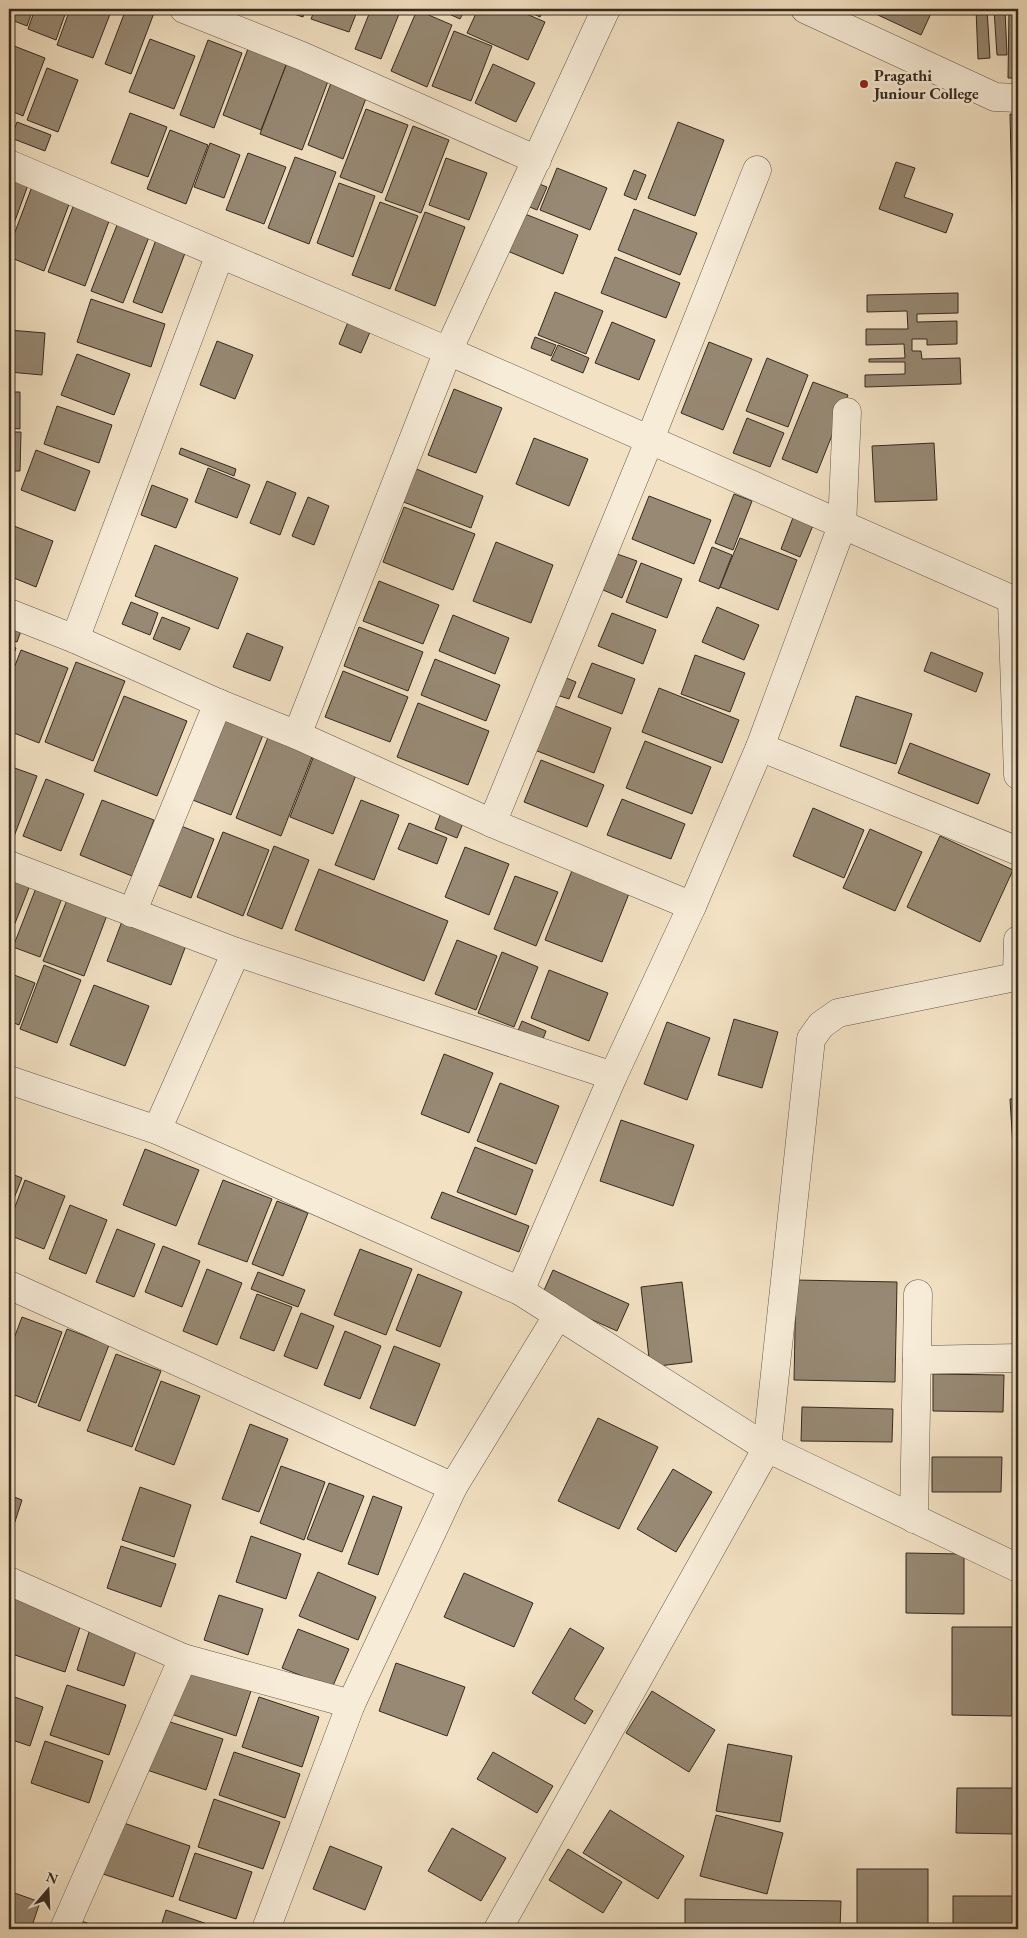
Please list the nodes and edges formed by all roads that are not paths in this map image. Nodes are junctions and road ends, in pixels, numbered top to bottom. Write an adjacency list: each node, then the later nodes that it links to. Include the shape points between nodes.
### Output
1 (184, 9): 5 (street, via 302,56)
2 (606, 9): 5 (street)
3 (804, 9): 4 (street, via 994,97)
4 (1018, 98)
5 (537, 160): 9 (street)
6 (9, 164): 8 (street)
7 (757, 170): 11 (street)
8 (220, 254): 9 (street); 15 (street)
9 (448, 351): 11 (street); 17 (street)
10 (847, 412): 12 (street)
11 (650, 439): 12 (street); 20 (street)
12 (842, 526): 13 (street); 18 (street)
13 (1015, 602): 19 (street)
14 (9, 613): 15 (street)
15 (76, 639): 16 (street)
16 (218, 703): 17 (street); 24 (street)
17 (297, 734): 20 (street)
18 (760, 747): 21 (street); 23 (street)
19 (1018, 775)
20 (492, 823): 23 (street)
21 (1018, 851)
22 (9, 865): 24 (street)
23 (692, 906): 27 (street)
24 (132, 913): 26 (street)
25 (1018, 940): 36 (street, via 1017,973 1010,978 838,1013 821,1025 811,1039)
26 (236, 952): 27 (street); 29 (street)
27 (613, 1076): 31 (street)
28 (9, 1080): 29 (street)
29 (157, 1130): 31 (street)
30 (9, 1285): 37 (street)
31 (520, 1291): 33 (street)
32 (918, 1294): 35 (street)
33 (558, 1315): 36 (street); 37 (street)
34 (1018, 1358): 35 (street)
35 (917, 1360): 38 (street)
36 (766, 1448): 38 (street); 45 (street)
37 (453, 1487): 42 (street)
38 (914, 1519): 39 (street)
39 (1018, 1568)
40 (9, 1580): 41 (street)
41 (183, 1658): 42 (street); 44 (street)
42 (351, 1704): 43 (street)
43 (275, 1926)
44 (64, 1929)
45 (498, 1929)

